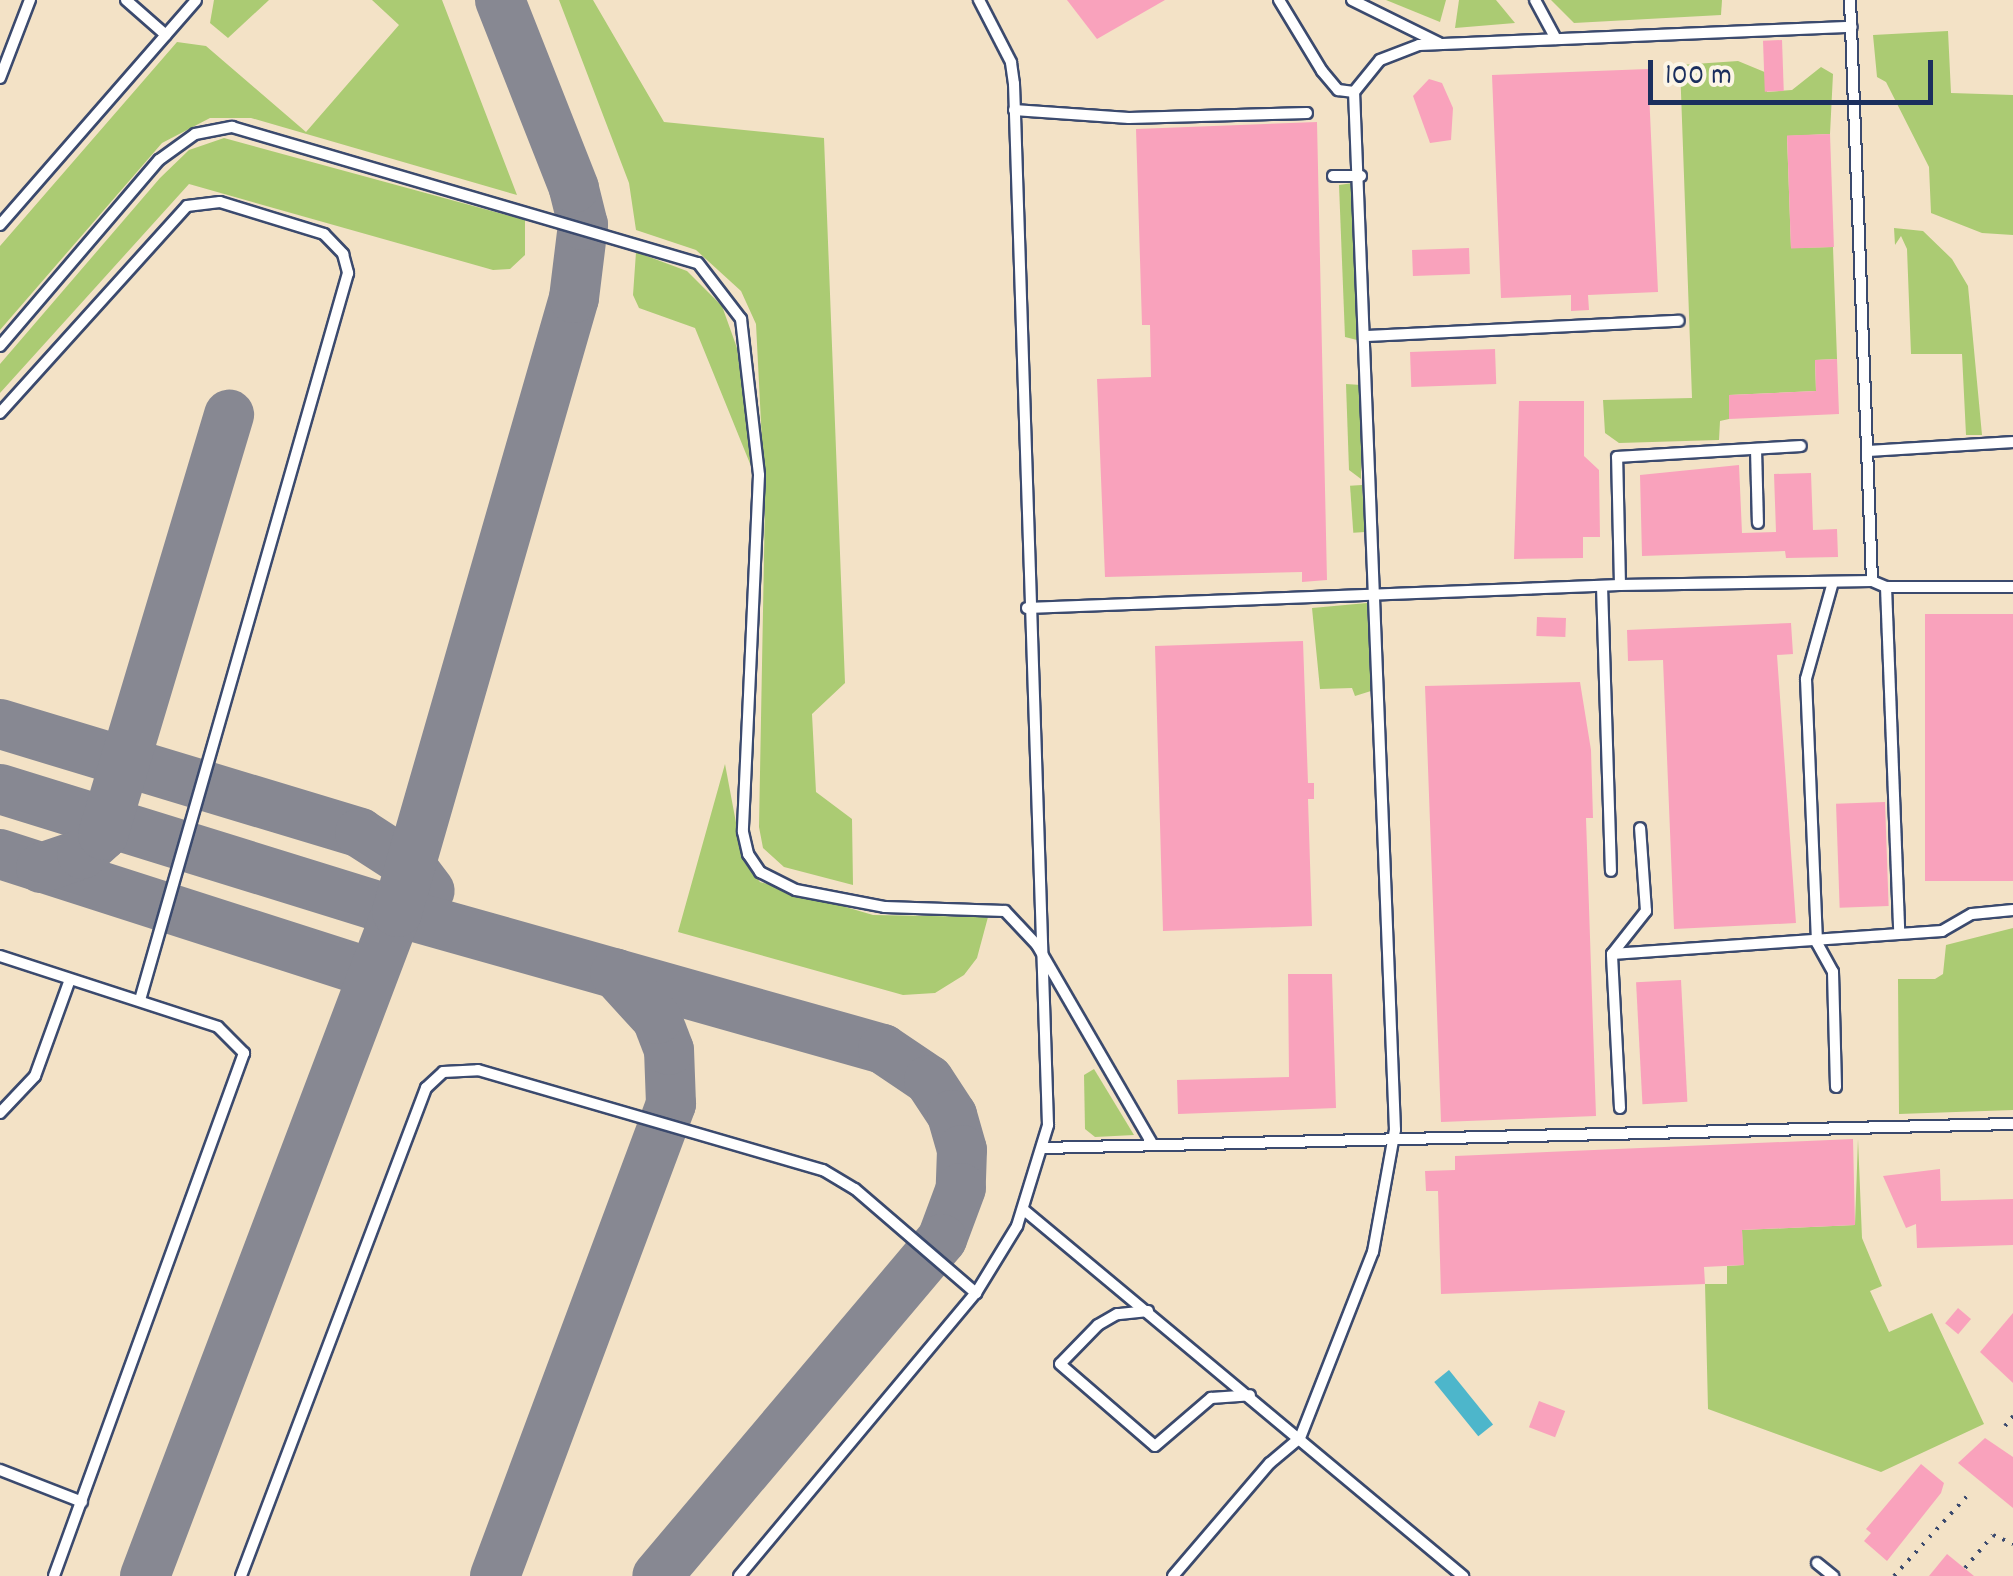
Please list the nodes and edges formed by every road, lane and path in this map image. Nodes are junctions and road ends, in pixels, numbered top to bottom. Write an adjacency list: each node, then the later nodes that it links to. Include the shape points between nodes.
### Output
1 (30, 0): 13 (lane)
2 (126, 0): 10 (lane)
3 (196, 0): 10 (lane)
4 (980, 0): 15 (lane, via 1011,62)
5 (1279, 0): 14 (lane, via 1322,71 1338,90)
6 (1352, 0): 12 (lane)
7 (1535, 0): 11 (lane)
8 (1850, 0): 9 (lane)
9 (1852, 27): 11 (lane); 27 (lane)
10 (166, 35): 19 (lane)
11 (1556, 39): 12 (lane)
12 (1440, 44): 14 (lane, via 1380,60)
13 (0, 78)
14 (1354, 92): 18 (lane)
15 (1014, 110): 16 (lane, via 1129,118); 36 (lane)
16 (1307, 113)
17 (1333, 176): 18 (lane)
18 (1361, 176): 21 (lane)
19 (0, 225)
20 (1679, 321): 21 (lane)
21 (1368, 336): 35 (lane)
22 (0, 346): 43 (lane, via 159,160 211,130 250,130 690,258 735,305 749,373 759,504 743,832 748,854 760,872 796,890 885,908 1005,910)
23 (0, 413): 46 (lane, via 186,206 220,202 324,234 343,254 348,273)
24 (2013, 442): 27 (lane)
25 (1802, 446): 26 (lane)
26 (1756, 449): 28 (lane); 31 (lane, via 1617,456)
27 (1868, 451): 29 (lane)
28 (1758, 523)
29 (1872, 581): 30 (lane); 33 (lane)
30 (1833, 582): 31 (lane); 41 (lane, via 1806,679)
31 (1620, 585): 32 (lane)
32 (1602, 586): 35 (lane); 38 (lane)
33 (1886, 587): 34 (lane); 40 (lane)
34 (2013, 587)
35 (1378, 594): 36 (lane); 52 (lane)
36 (1027, 608): 43 (lane)
37 (1640, 828): 42 (lane, via 1646,911)
38 (1612, 872)
39 (2013, 910): 40 (lane, via 1972,914 1942,931)
40 (1900, 932): 41 (lane)
41 (1817, 943): 42 (lane); 47 (lane, via 1832,972)
42 (1612, 954): 48 (lane)
43 (1042, 955): 51 (lane); 53 (lane, via 1050,1095)
44 (0, 956): 45 (lane)
45 (69, 982): 46 (lane); 49 (lane, via 35,1076)
46 (140, 1000): 63 (lane, via 232,1034 241,1043 244,1067)
47 (1836, 1087)
48 (1620, 1108)
49 (0, 1113)
50 (2013, 1124): 52 (lane)
51 (1152, 1143): 52 (lane); 53 (lane)
52 (1394, 1144): 60 (lane, via 1373,1252)
53 (1043, 1148): 54 (lane)
54 (1024, 1210): 55 (lane); 56 (lane)
55 (976, 1293): 72 (lane, via 855,1189 823,1170 478,1070 443,1072 426,1088); 73 (lane)
56 (1150, 1311): 57 (lane); 57 (lane, via 1108,1319 1060,1364 1156,1446 1211,1398)
57 (1251, 1395): 60 (lane)
58 (2013, 1416): 59 (path)
59 (2004, 1426)
60 (1300, 1438): 74 (lane, via 1270,1463); 75 (lane)
61 (0, 1470): 63 (lane)
62 (1968, 1496): 65 (path)
63 (82, 1502): 71 (lane)
64 (1934, 1511): 65 (path)
65 (1942, 1519): 68 (path)
66 (1907, 1542): 68 (path)
67 (2013, 1544): 70 (path, via 1994,1536)
68 (1916, 1550): 77 (path)
69 (1817, 1563): 76 (lane)
70 (1965, 1568)
71 (54, 1576)
72 (241, 1576)
73 (739, 1576)
74 (1174, 1576)
75 (1463, 1576)
76 (1833, 1576)
77 (1894, 1576)

